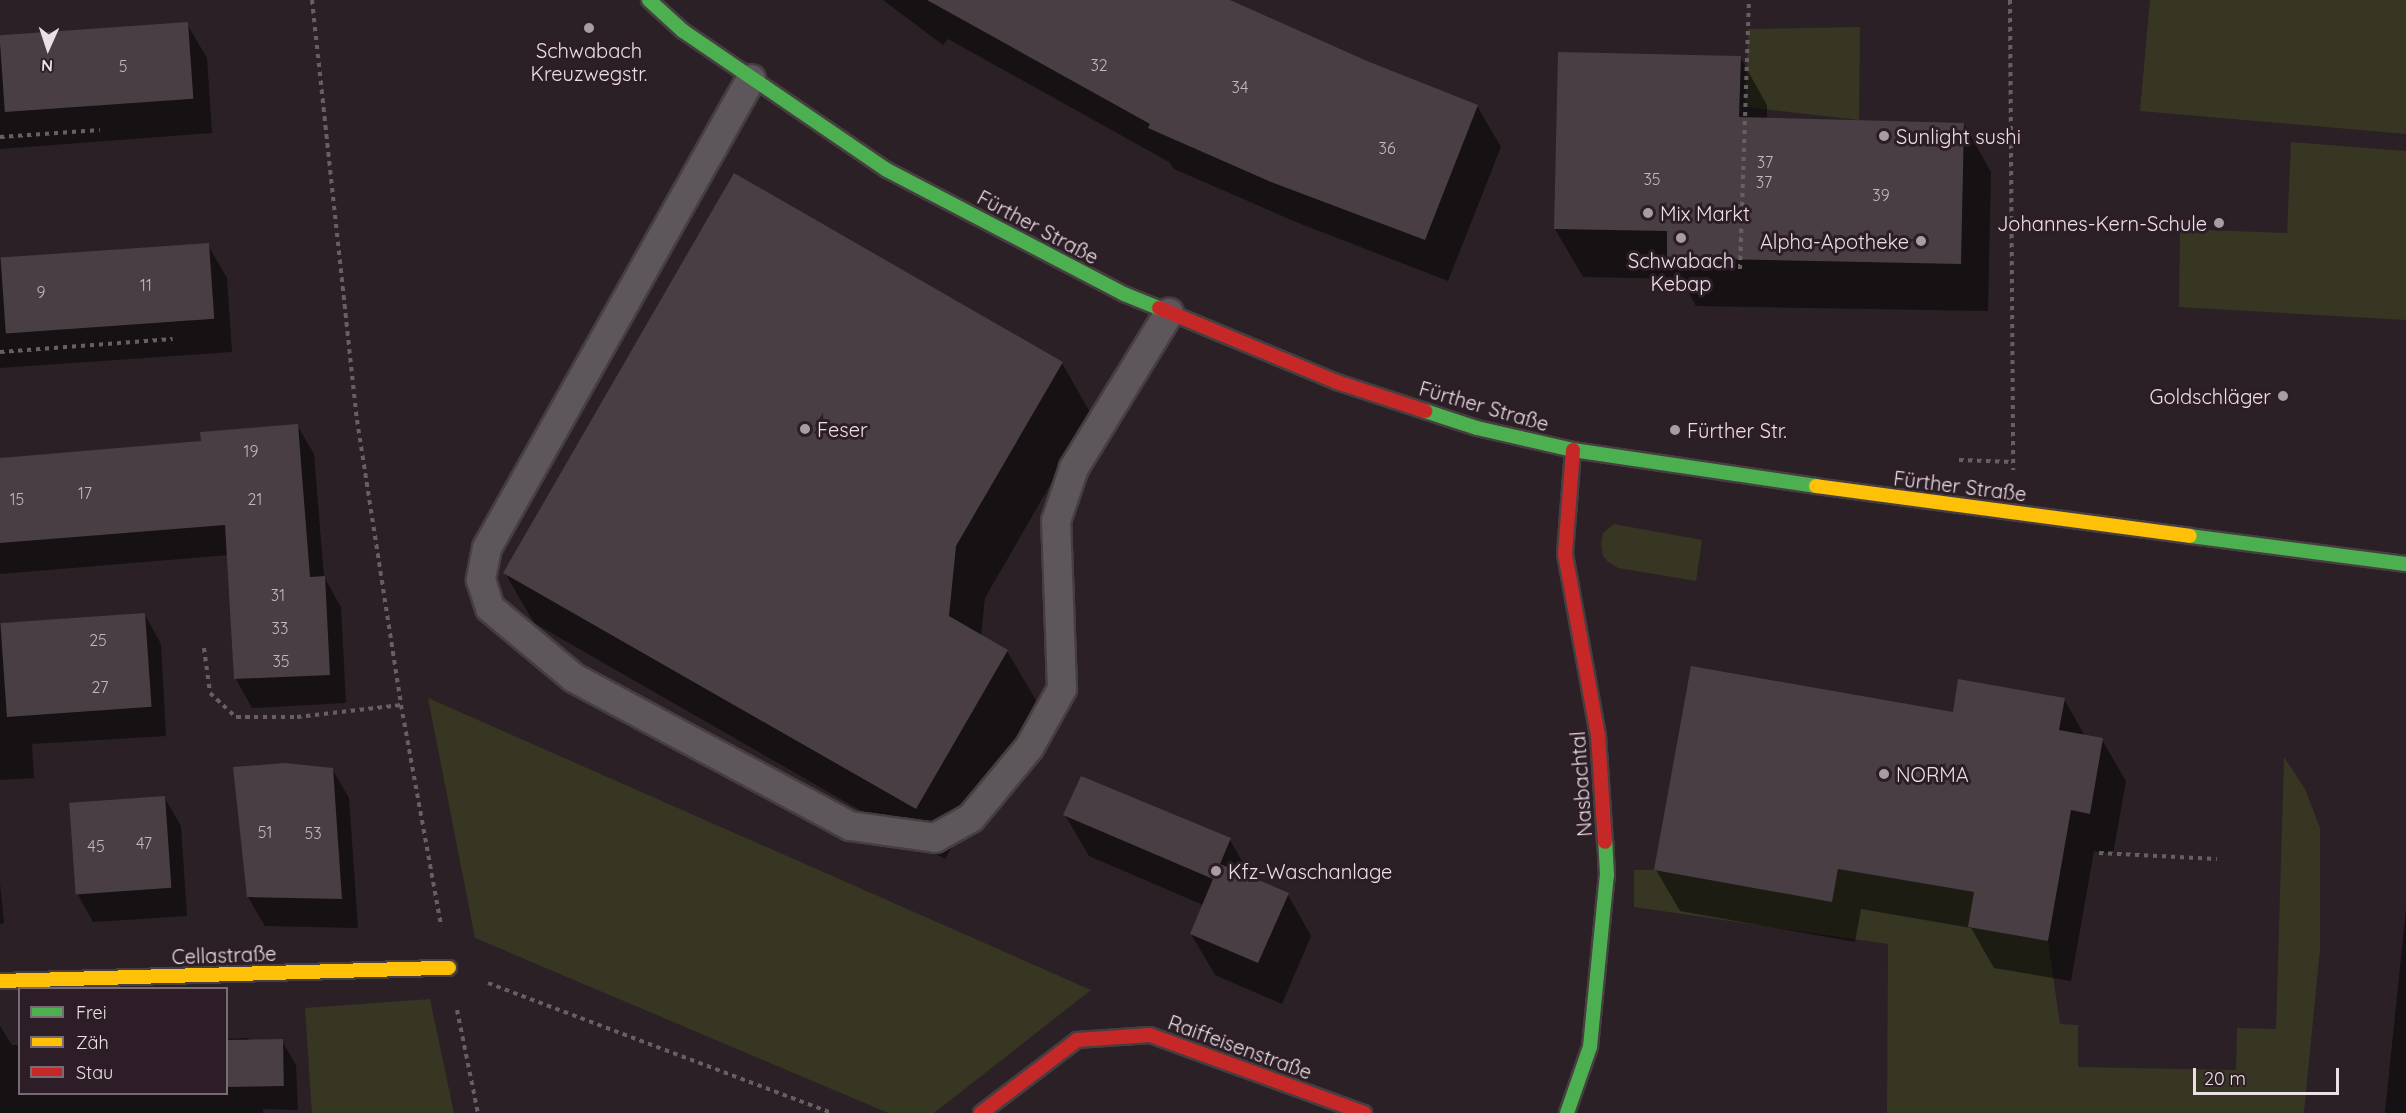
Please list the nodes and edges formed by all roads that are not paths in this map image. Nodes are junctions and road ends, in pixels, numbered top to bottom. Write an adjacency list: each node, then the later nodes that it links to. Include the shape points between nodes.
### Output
1 (650, 0): 2 (main road, Fürther Straße, via 682,31)
2 (751, 79): 3 (main road, Fürther Straße, via 885,169); 3 (lane, via 488,548 481,580 490,608 574,678 850,826 935,838 971,818 1029,748 1062,689 1056,521 1074,468)
3 (1168, 313): 4 (main road, Fürther Straße, via 1337,382 1477,428)
4 (1573, 450): 5 (main road, Fürther Straße); 10 (main road, Nasbachtal, via 1565,554 1599,735 1607,875 1590,1047)
5 (2406, 564)
6 (449, 968): 7 (main road, Cellastraße)
7 (0, 981)
8 (981, 1113): 9 (main road, Raiffeisenstraße, via 1077,1040 1150,1035)
9 (1364, 1113)
10 (1567, 1113)

